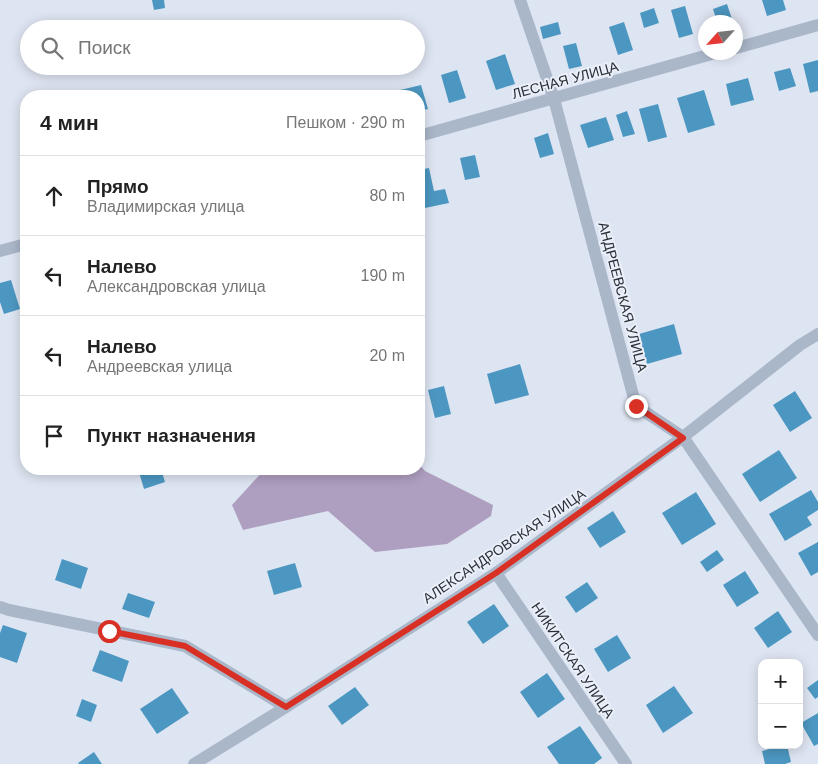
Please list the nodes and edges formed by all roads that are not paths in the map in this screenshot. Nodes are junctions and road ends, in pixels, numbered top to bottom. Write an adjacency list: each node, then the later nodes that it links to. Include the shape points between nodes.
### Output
1 (520, 0): 5 (street, АНДРЕЕВСКАЯ УЛИЦА)
2 (818, 25): 3 (street)
3 (743, 46)
4 (698, 58): 5 (street, ЛЕСНАЯ УЛИЦА)
5 (554, 99): 6 (street, ЛЕСНАЯ УЛИЦА); 10 (street, АНДРЕЕВСКАЯ УЛИЦА, via 636,406)
6 (425, 134)
7 (20, 246): 8 (street)
8 (0, 251)
9 (818, 334): 10 (street, АЛЕКСАНДРОВСКАЯ УЛИЦА)
10 (683, 438): 11 (street, АЛЕКСАНДРОВСКАЯ УЛИЦА); 13 (street, АНДРЕЕВСКАЯ УЛИЦА)
11 (496, 573): 14 (street, АЛЕКСАНДРОВСКАЯ УЛИЦА); 16 (street, НИКИТСКАЯ УЛИЦА)
12 (0, 607): 14 (street, via 185,646)
13 (818, 635)
14 (286, 707): 15 (street, АЛЕКСАНДРОВСКАЯ УЛИЦА)
15 (194, 764)
16 (626, 764)

